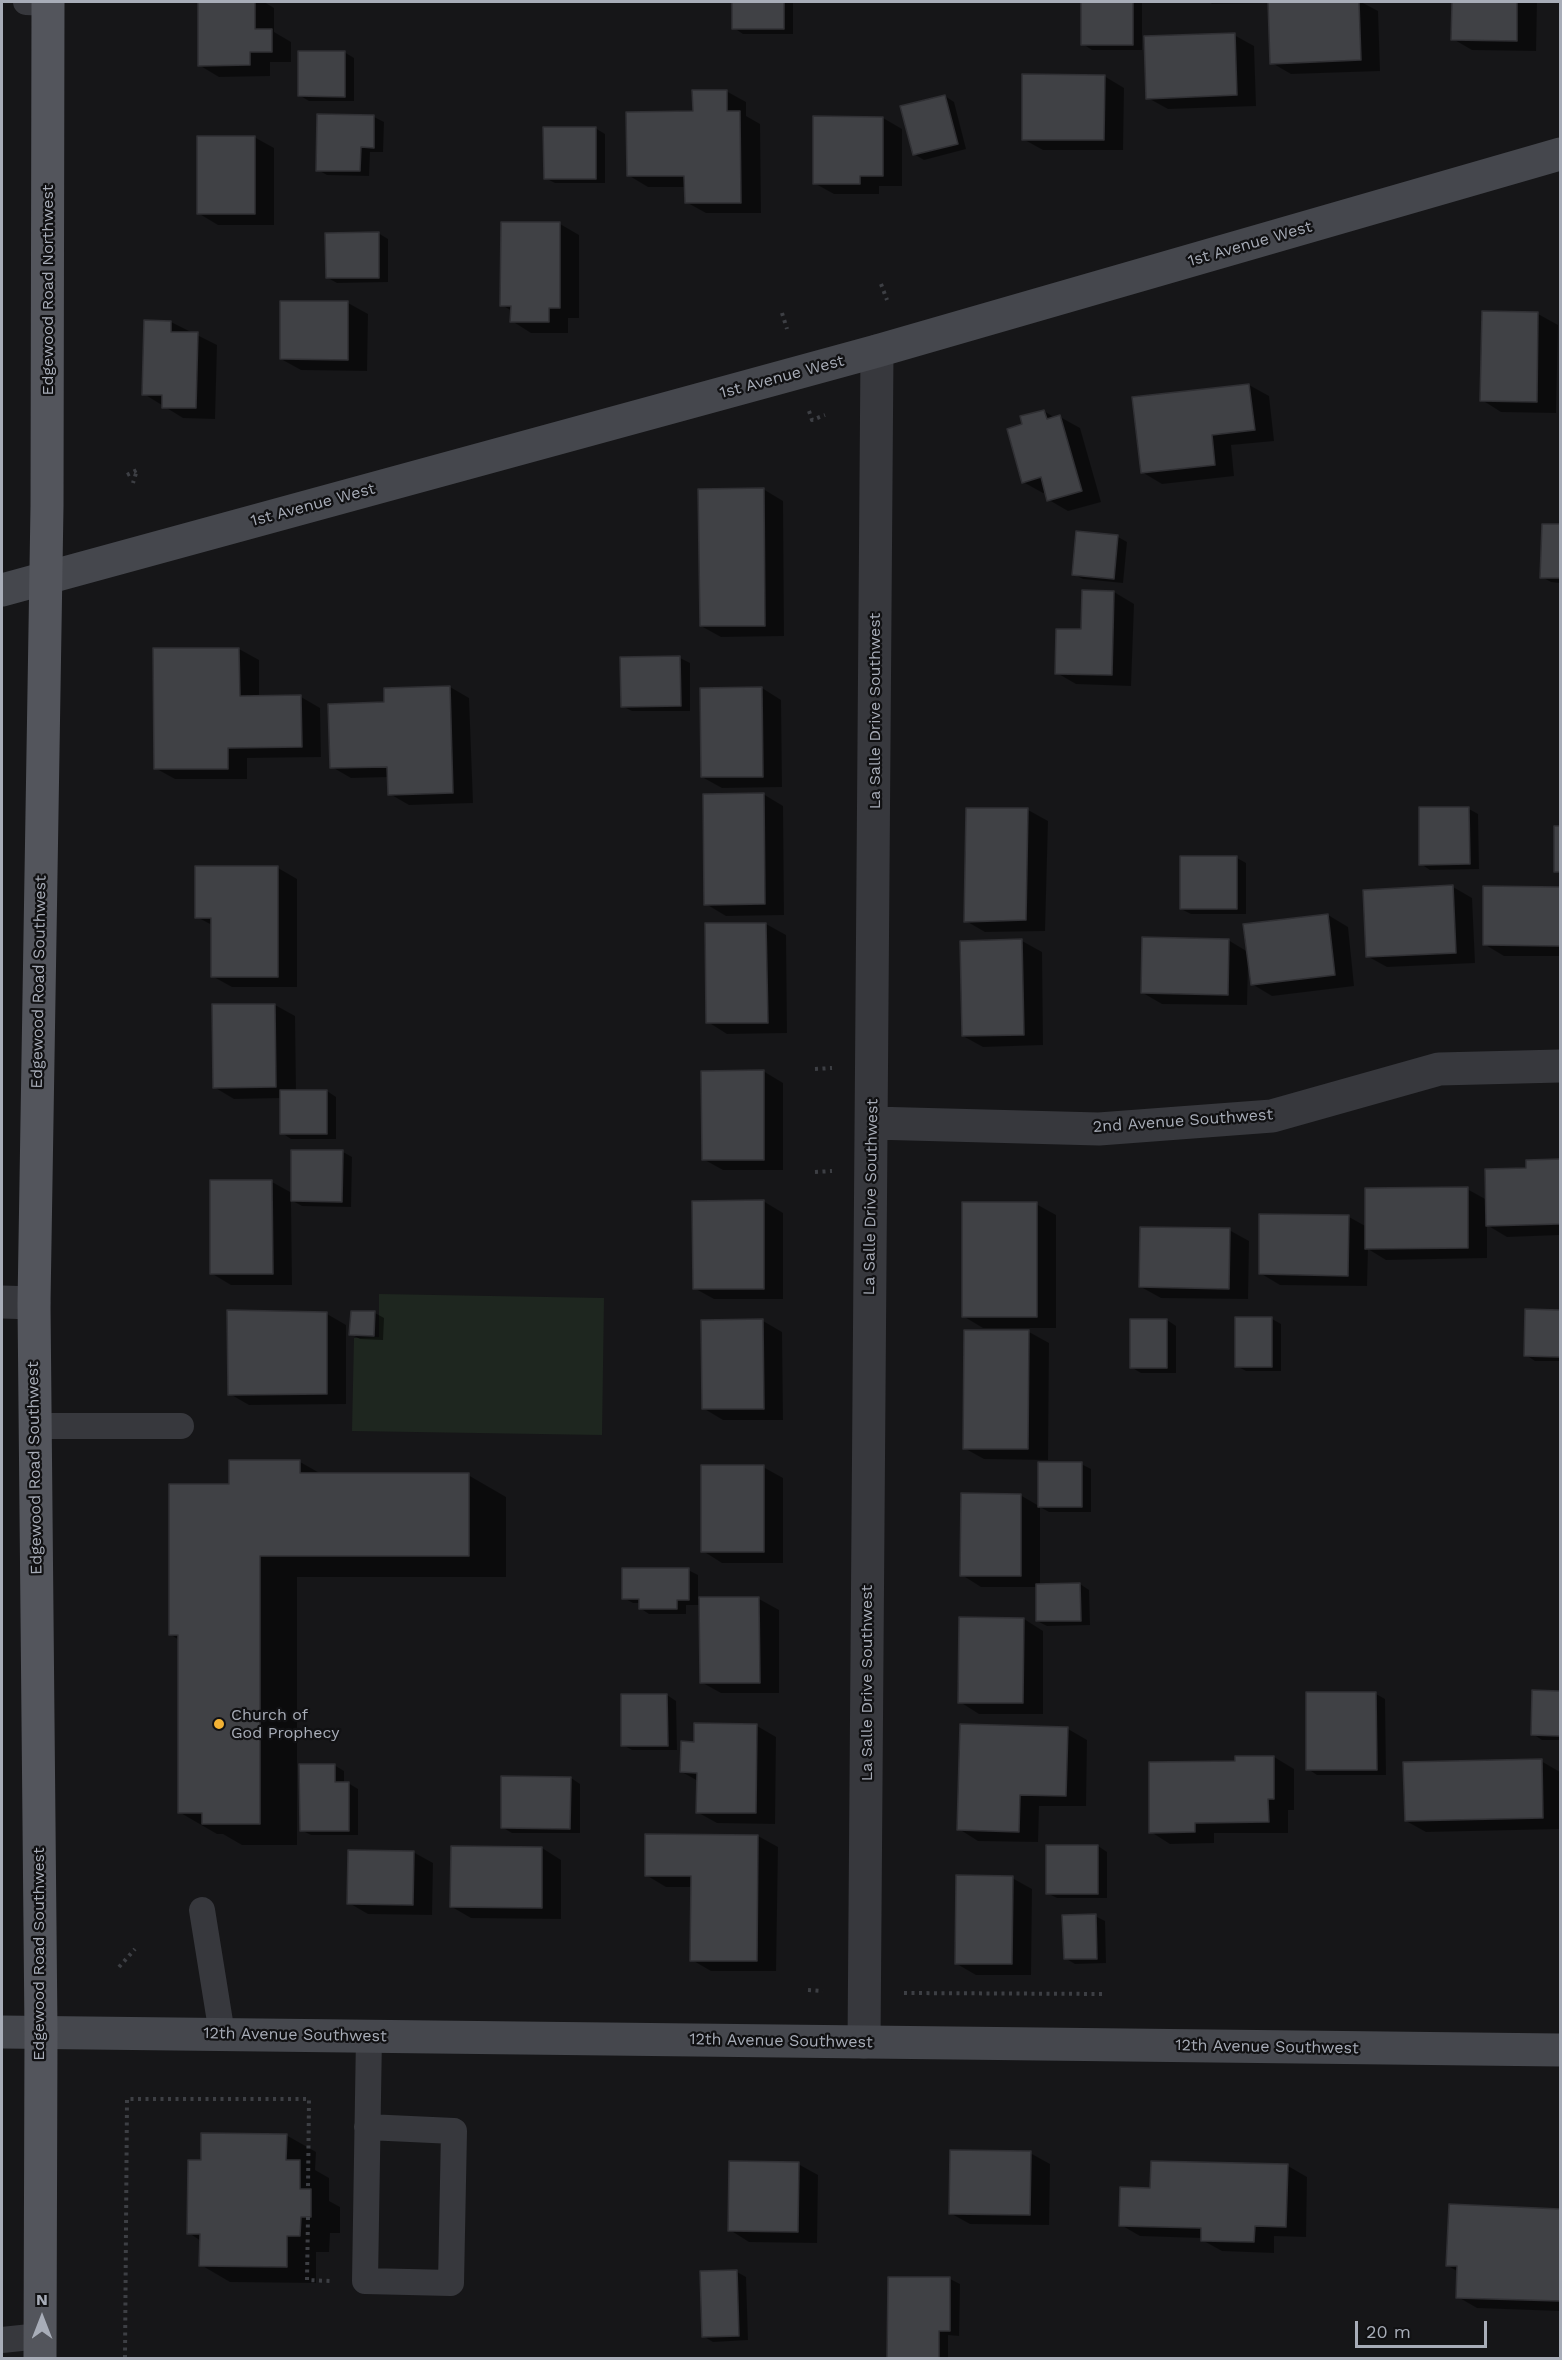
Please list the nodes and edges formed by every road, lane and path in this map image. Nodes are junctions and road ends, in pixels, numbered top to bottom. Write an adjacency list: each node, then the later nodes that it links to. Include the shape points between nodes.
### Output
1 (40, 2): 12 (main road, Edgewood Road Northwest)
2 (1560, 154): 7 (street, 1st Avenue West)
3 (881, 284): 4 (path)
4 (887, 300)
5 (782, 313): 6 (path)
6 (787, 329)
7 (877, 351): 12 (street, 1st Avenue West); 17 (street, La Salle Drive Southwest)
8 (808, 408): 9 (path, via 812,420)
9 (825, 415)
10 (127, 476): 11 (path, via 136,470)
11 (133, 483)
12 (46, 578): 13 (street, 1st Avenue West); 21 (main road, Edgewood Road Southwest)
13 (2, 590)
14 (1560, 1066): 17 (street, 2nd Avenue Southwest, via 1439,1069 1272,1116 1099,1129)
15 (832, 1068): 16 (path)
16 (815, 1069)
17 (872, 1122): 35 (street, La Salle Drive Southwest)
18 (833, 1171): 19 (path)
19 (815, 1172)
20 (2, 1302): 21 (street)
21 (34, 1303): 22 (main road, Edgewood Road Southwest)
22 (35, 1426): 23 (lane); 32 (main road, Edgewood Road Southwest)
23 (181, 1426)
24 (202, 1910): 33 (lane)
25 (135, 1949): 26 (path)
26 (119, 1966)
27 (808, 1990): 28 (path)
28 (823, 1991)
29 (896, 1993): 30 (path)
30 (1106, 1994)
31 (2, 2031): 32 (street, 12th Avenue Southwest)
32 (41, 2032): 33 (street, 12th Avenue Southwest); 42 (main road, Edgewood Road Southwest)
33 (222, 2034): 34 (street, 12th Avenue Southwest)
34 (369, 2036): 35 (street, 12th Avenue Southwest); 37 (lane)
35 (864, 2042): 36 (street, 12th Avenue Southwest)
36 (1560, 2050)
37 (367, 2127): 40 (lane); 40 (lane, via 454,2131 454,2155 451,2283)
38 (308, 2189): 43 (path, via 309,2099 127,2099)
39 (308, 2217): 40 (path, via 307,2280)
40 (365, 2281)
41 (2, 2340): 42 (lane)
42 (40, 2347)
43 (125, 2358)

